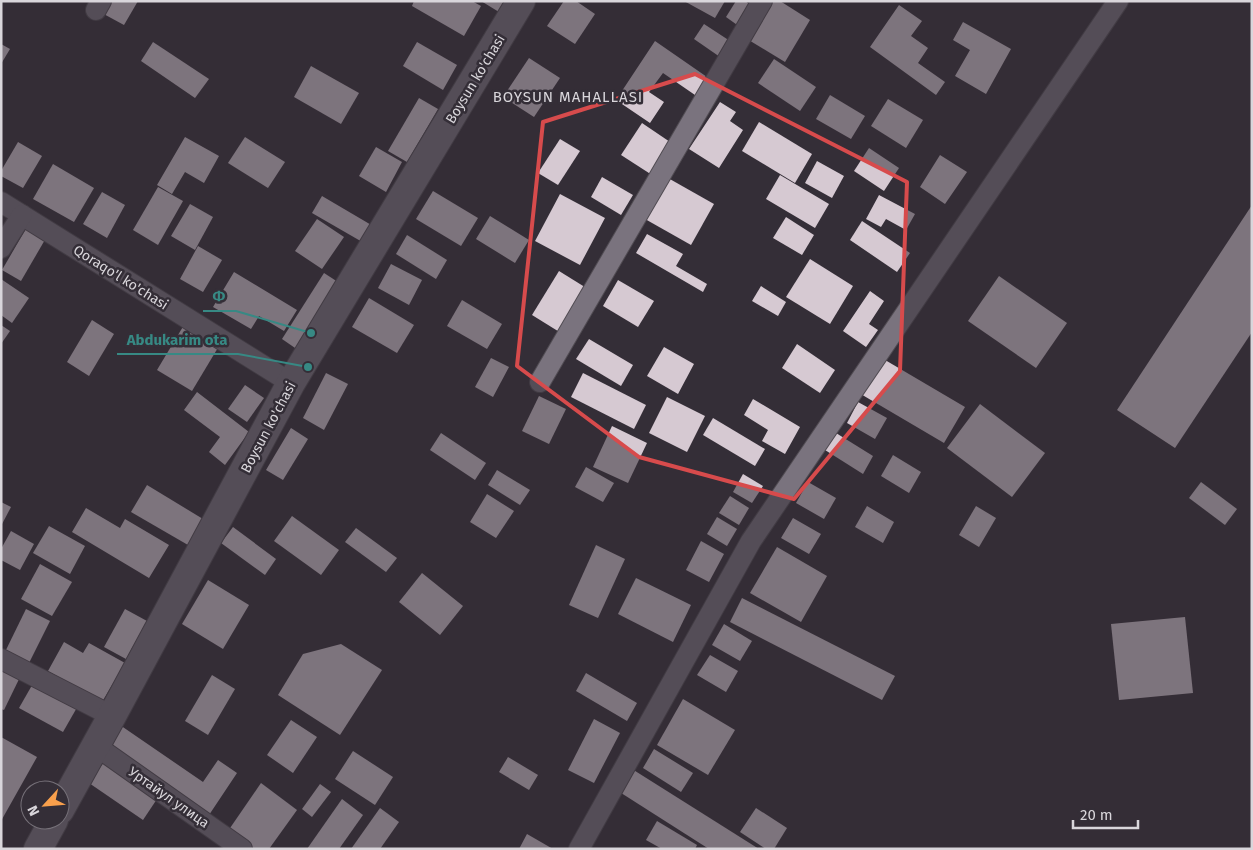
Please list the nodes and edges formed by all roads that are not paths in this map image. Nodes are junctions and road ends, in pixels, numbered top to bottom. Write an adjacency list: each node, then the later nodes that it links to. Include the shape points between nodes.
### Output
1 (521, 1): 8 (street, Boysun ko'chasi)
2 (762, 1): 7 (street)
3 (1118, 1): 16 (street, via 751,541)
4 (1, 202): 5 (street, Qoraqo'l ko'chasi)
5 (22, 215): 6 (street); 8 (street, Qoraqo'l ko'chasi)
6 (1, 248)
7 (540, 382)
8 (290, 384): 10 (street, Boysun ko'chasi)
9 (1, 659): 10 (street)
10 (112, 716): 11 (street, Boysun ko'chasi)
11 (96, 746): 12 (street, Boysun ko'chasi); 15 (street, Уртайул улица)
12 (70, 792)
13 (48, 830): 14 (street)
14 (38, 849)
15 (242, 849)
16 (579, 849)

